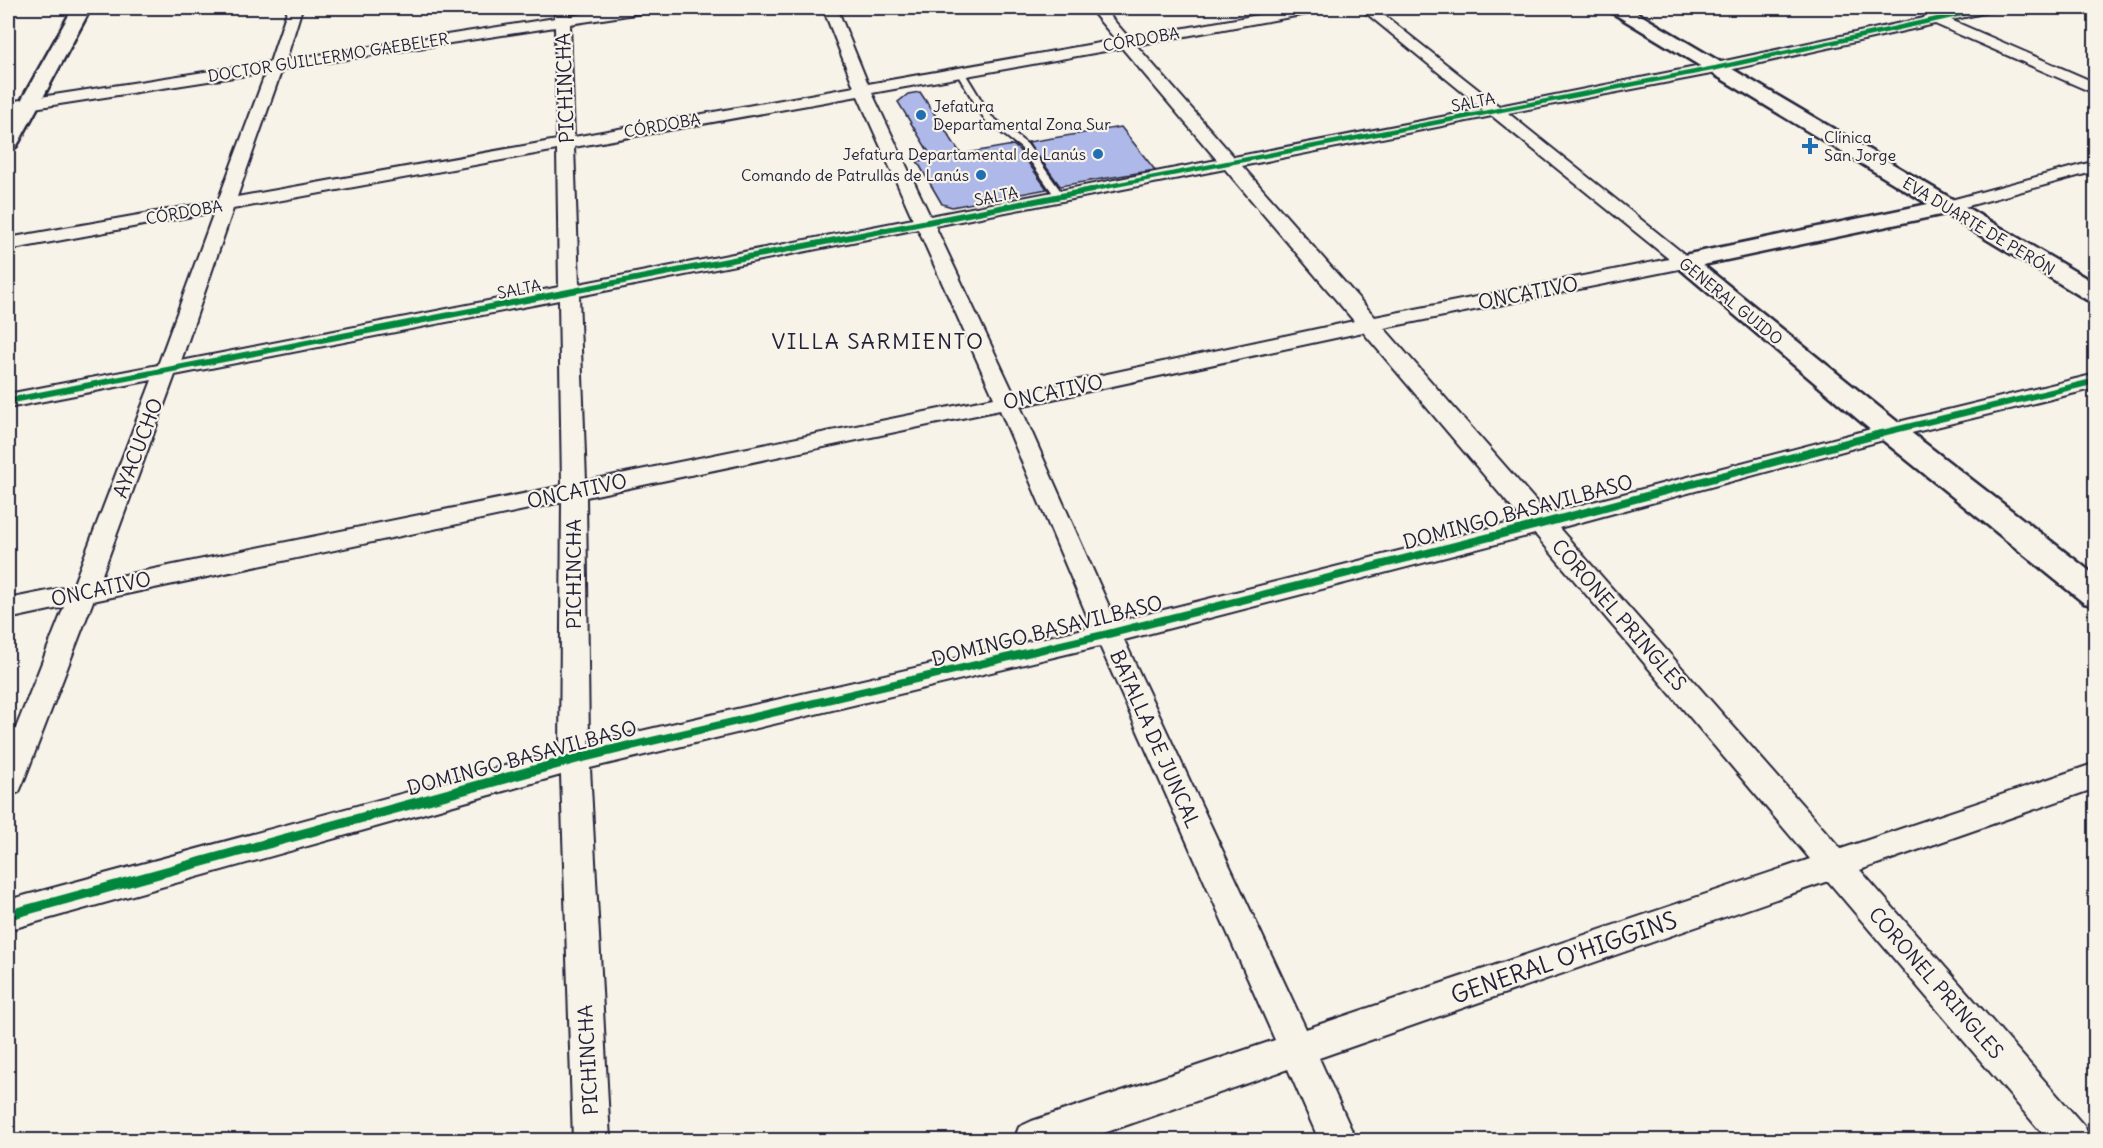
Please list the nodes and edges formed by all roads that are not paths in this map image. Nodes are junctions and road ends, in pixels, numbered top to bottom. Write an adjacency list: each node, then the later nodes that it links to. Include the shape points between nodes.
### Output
1 (66, 8): 21 (main road)
2 (82, 8): 20 (main road)
3 (295, 8): 15 (street, AYACUCHO)
4 (648, 8): 12 (street, DOCTOR GUILLERMO GAEBELER)
5 (830, 8): 19 (street, BATALLA DE JUNCAL)
6 (1096, 8): 14 (street, CORONEL PRINGLES)
7 (1318, 8): 14 (street, CÓRDOBA)
8 (1367, 8): 22 (street, GENERAL GUIDO)
9 (1617, 8): 16 (main road, EVA DUARTE DE PERÓN)
10 (1908, 8): 13 (street)
11 (1988, 8): 13 (street, SALTA)
12 (562, 14): 15 (street, DOCTOR GUILLERMO GAEBELER); 24 (street, PICHINCHA)
13 (1935, 19): 16 (street, SALTA); 18 (street)
14 (1124, 42): 17 (street, CÓRDOBA); 25 (street, CORONEL PRINGLES)
15 (278, 64): 20 (street, DOCTOR GUILLERMO GAEBELER); 28 (street, AYACUCHO)
16 (1716, 68): 22 (street, SALTA); 29 (main road, EVA DUARTE DE PERÓN)
17 (960, 72): 19 (street, CÓRDOBA); 27 (lane, via 988,117 1024,146)
18 (2096, 89)
19 (863, 90): 24 (street, CÓRDOBA); 30 (street, BATALLA DE JUNCAL)
20 (29, 104): 21 (street, DOCTOR GUILLERMO GAEBELER); 23 (main road)
21 (8, 108)
22 (1497, 111): 25 (street, SALTA); 32 (street, GENERAL GUIDO)
23 (8, 142)
24 (566, 142): 28 (street, CÓRDOBA); 33 (street, PICHINCHA)
25 (1229, 164): 27 (street, SALTA); 35 (street, CORONEL PRINGLES)
26 (2096, 166): 29 (street, ONCATIVO)
27 (1060, 196): 30 (street, SALTA)
28 (226, 205): 31 (street, CÓRDOBA); 36 (street, AYACUCHO)
29 (1946, 207): 32 (main road, ONCATIVO); 34 (main road, EVA DUARTE DE PERÓN)
30 (924, 224): 33 (street, SALTA); 39 (street, BATALLA DE JUNCAL)
31 (8, 244)
32 (1684, 262): 35 (street, ONCATIVO); 40 (main road, GENERAL GUIDO)
33 (568, 293): 36 (street, SALTA); 41 (street, PICHINCHA)
34 (2096, 295)
35 (1371, 324): 39 (street, ONCATIVO); 42 (street, CORONEL PRINGLES)
36 (168, 369): 38 (street, SALTA); 43 (street, AYACUCHO)
37 (2096, 381): 40 (street, DOMINGO BASAVILBASO)
38 (8, 400)
39 (1007, 402): 41 (street, ONCATIVO); 46 (street, BATALLA DE JUNCAL)
40 (1890, 431): 42 (street, DOMINGO BASAVILBASO); 44 (main road, GENERAL GUIDO)
41 (574, 491): 43 (street, ONCATIVO); 47 (street, PICHINCHA)
42 (1541, 524): 46 (street, DOMINGO BASAVILBASO); 50 (street, CORONEL PRINGLES)
43 (84, 593): 45 (street, ONCATIVO); 49 (street, AYACUCHO)
44 (2096, 594)
45 (8, 609)
46 (1108, 634): 47 (street, DOMINGO BASAVILBASO); 52 (street, BATALLA DE JUNCAL)
47 (575, 759): 51 (street, DOMINGO BASAVILBASO); 53 (street, PICHINCHA)
48 (2096, 775): 50 (street, GENERAL O'HIGGINS)
49 (8, 783)
50 (1834, 866): 52 (street, GENERAL O'HIGGINS); 56 (street, CORONEL PRINGLES)
51 (8, 915)
52 (1297, 1050): 54 (street, GENERAL O'HIGGINS); 55 (street, BATALLA DE JUNCAL)
53 (592, 1140)
54 (1032, 1140)
55 (1338, 1140)
56 (2072, 1140)

